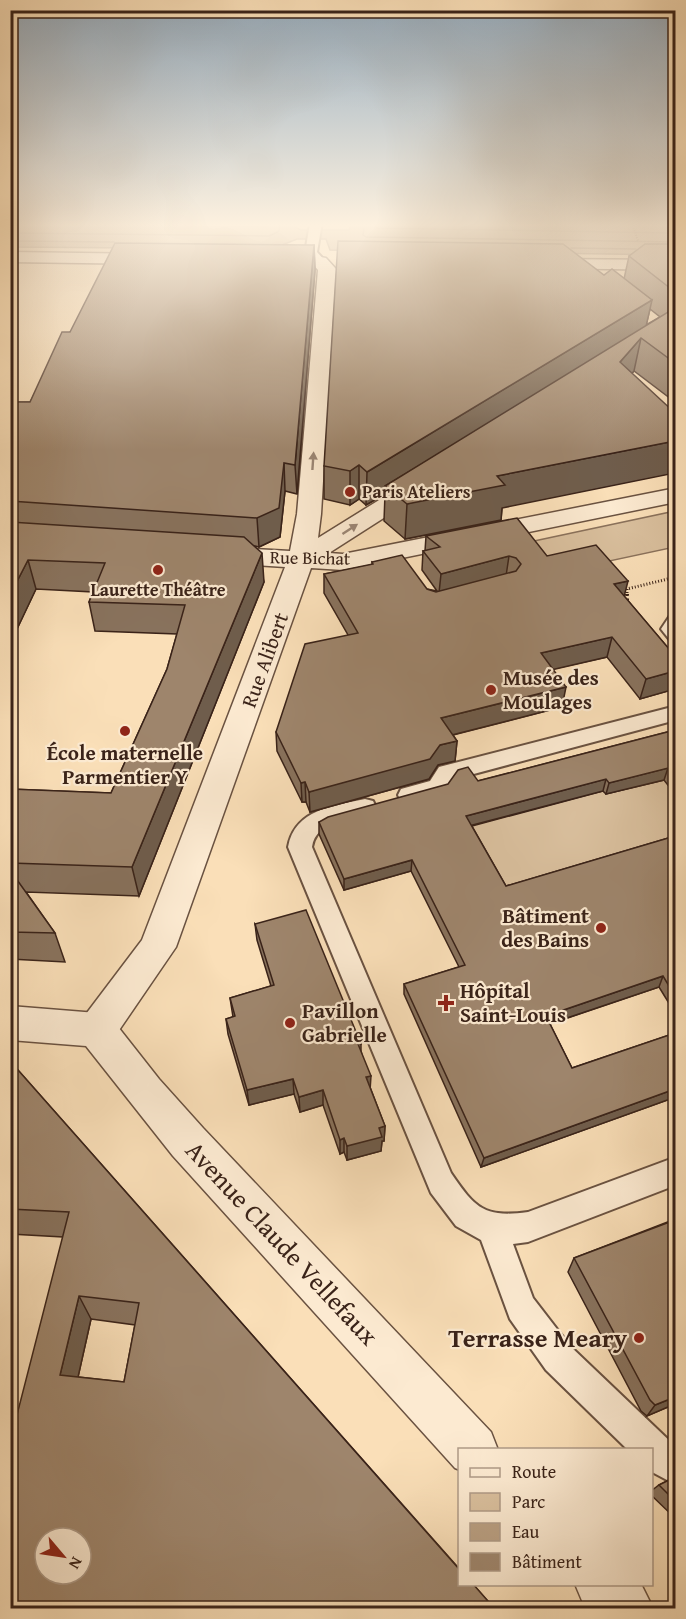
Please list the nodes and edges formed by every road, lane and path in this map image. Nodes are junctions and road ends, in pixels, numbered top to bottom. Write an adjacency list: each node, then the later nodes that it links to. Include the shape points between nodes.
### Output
1 (325, 299): 5 (street, Rue Alibert, one-way to 1, via 309,514)
2 (439, 473): 5 (street, one-way to 2)
3 (675, 495): 5 (street, Rue Bichat, via 402,560)
4 (190, 553): 5 (street, Rue Bichat)
5 (301, 560): 10 (street, Rue Alibert, via 158,947)
6 (675, 621): 7 (lane, via 671,629)
7 (675, 635)
8 (675, 713): 12 (lane, via 447,773 438,787 320,819 306,826 300,835 300,847 441,1183 458,1210)
9 (10, 1023): 10 (street)
10 (97, 1030): 13 (street, Avenue Claude Vellefaux, via 188,1142)
11 (675, 1171): 12 (lane, via 528,1227 510,1231)
12 (492, 1228): 14 (lane, via 521,1308 558,1358)
13 (472, 1448)
14 (652, 1448)
15 (653, 1449): 16 (lane)
16 (667, 1462)
17 (604, 1586): 18 (street)
18 (625, 1608)

